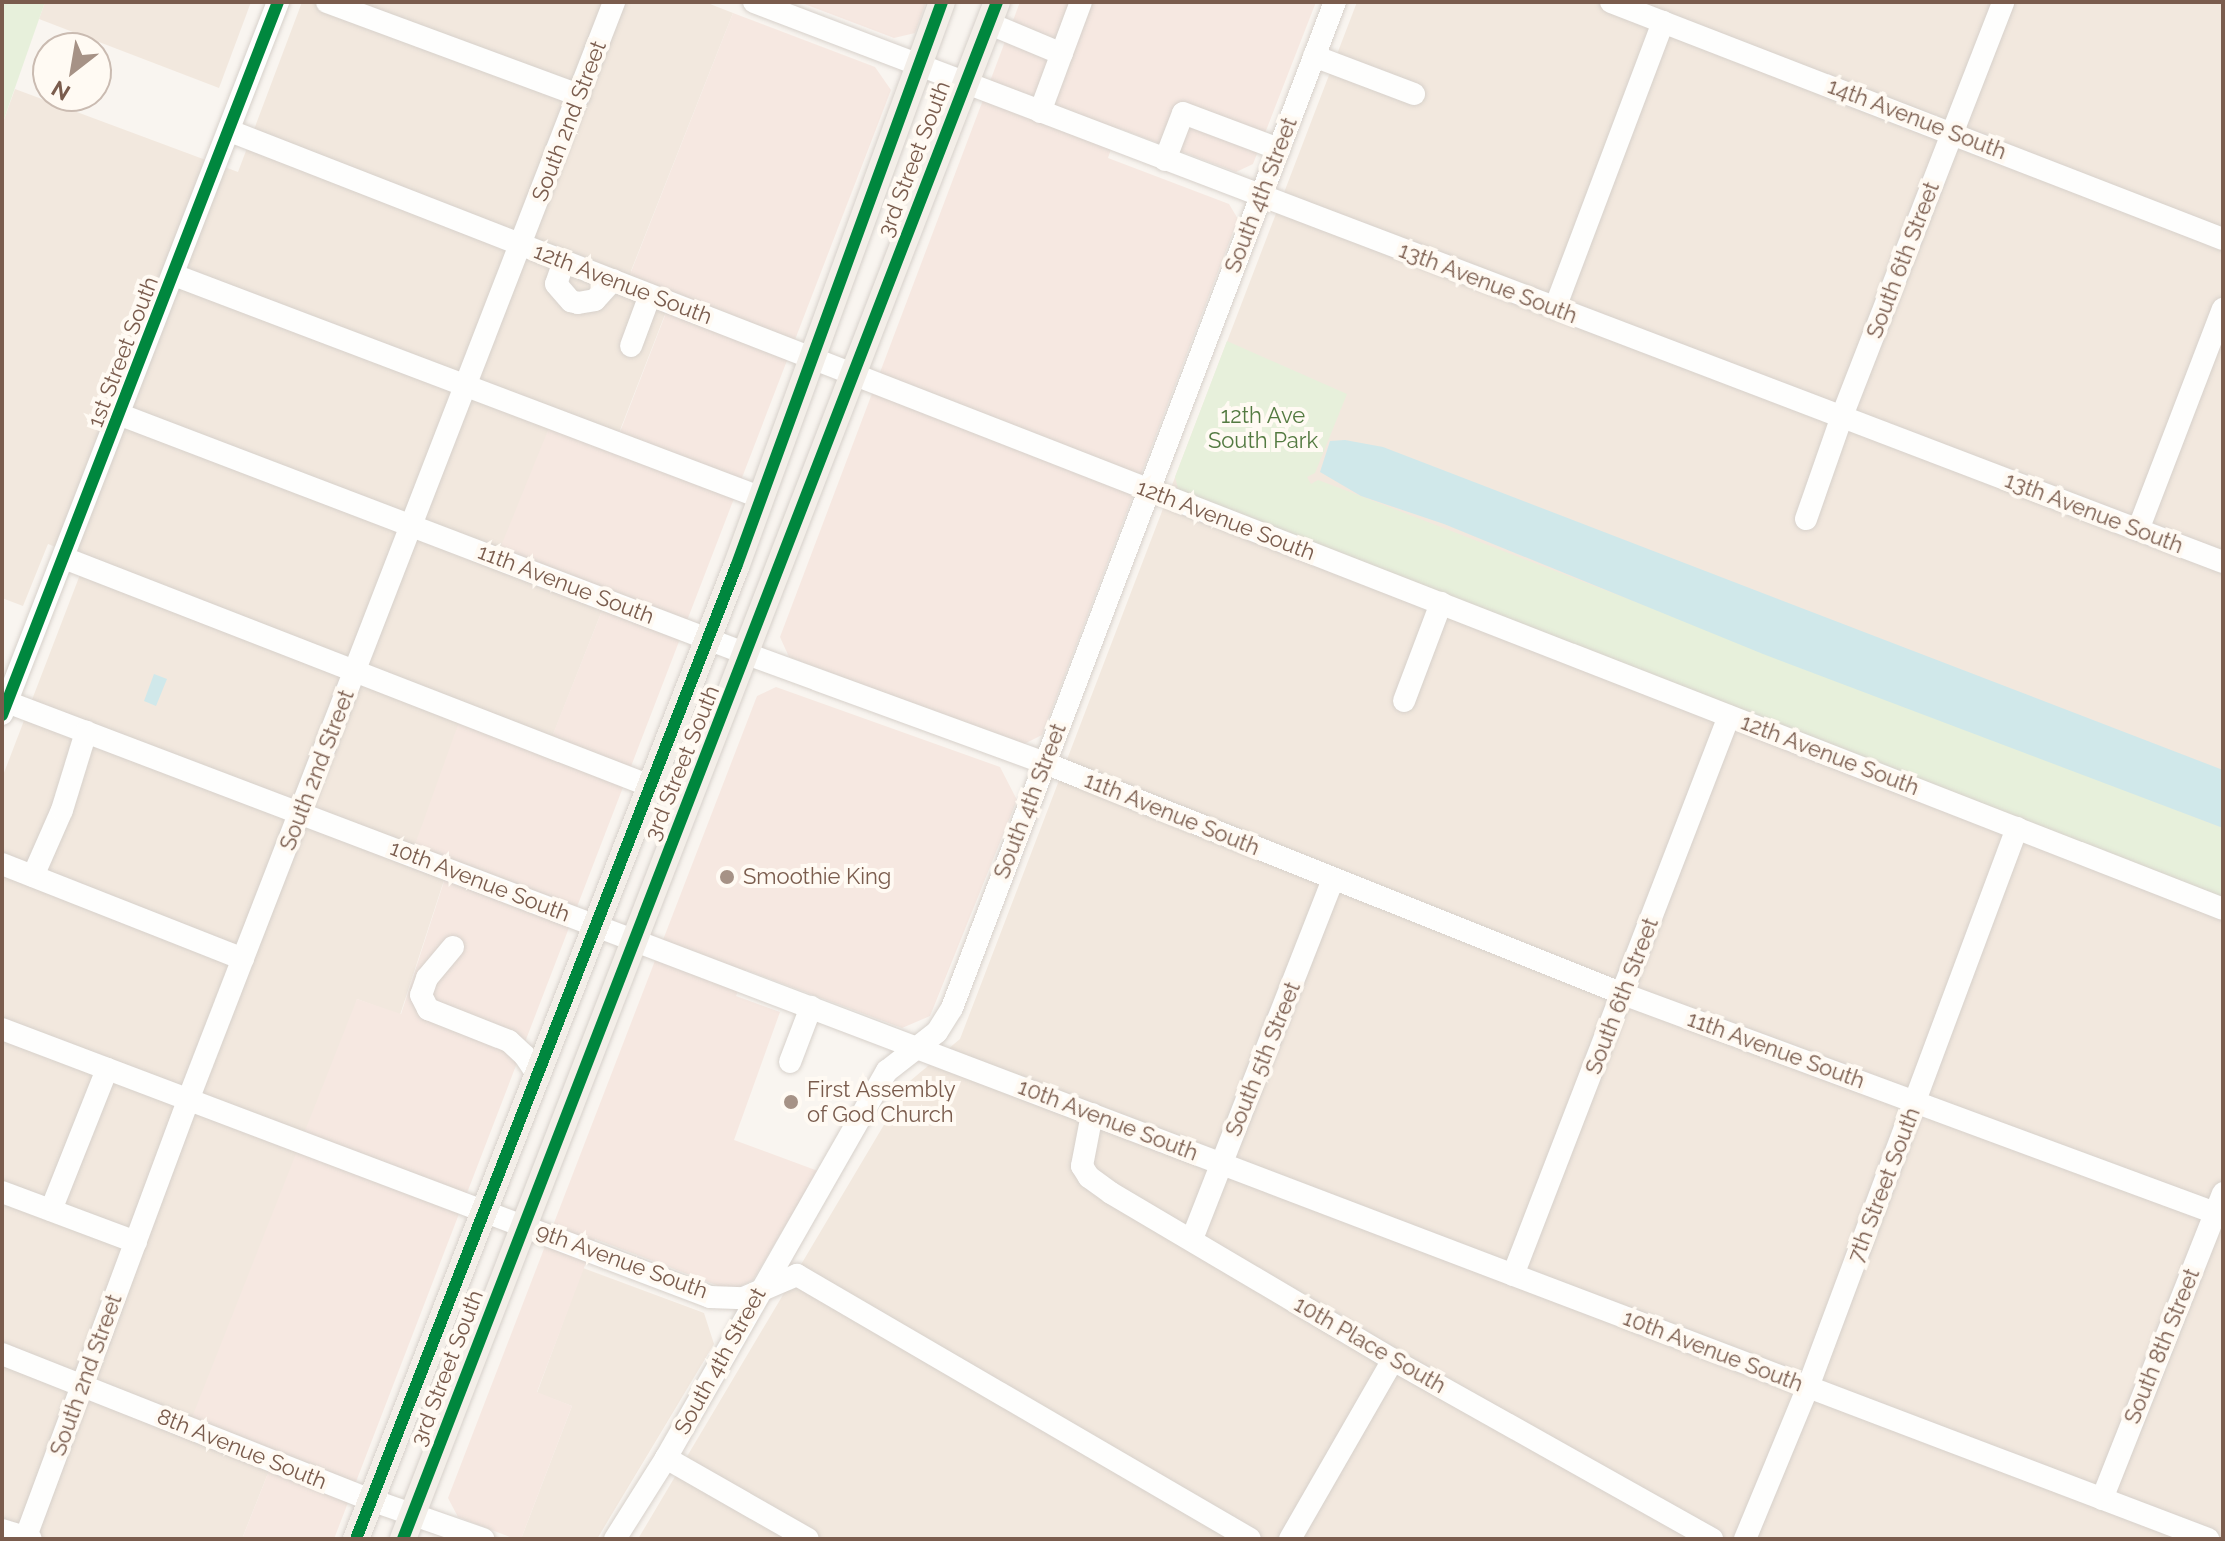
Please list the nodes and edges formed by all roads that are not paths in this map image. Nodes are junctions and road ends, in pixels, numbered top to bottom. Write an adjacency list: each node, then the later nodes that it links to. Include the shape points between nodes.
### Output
1 (278, 2): 19 (street, 1st Street South)
2 (327, 2): 17 (street)
3 (614, 2): 17 (street, South 2nd Street)
4 (1081, 2): 12 (street)
5 (1335, 2): 13 (street, South 4th Street)
6 (1611, 2): 11 (street, 14th Avenue South)
7 (2003, 2): 20 (street, South 6th Street)
8 (761, 3): 14 (street, 13th Avenue South)
9 (937, 4): 14 (main road, 3rd Street South)
10 (993, 12): 12 (street); 15 (main road, 3rd Street South)
11 (1663, 22): 20 (street, 14th Avenue South); 30 (street)
12 (1062, 54): 18 (street)
13 (1314, 56): 16 (street); 21 (street, South 4th Street)
14 (918, 65): 15 (street, 13th Avenue South); 33 (main road, 3rd Street South)
15 (964, 83): 18 (street, 13th Avenue South); 34 (main road, 3rd Street South)
16 (1414, 94)
17 (579, 95): 25 (street, South 2nd Street)
18 (1040, 112): 22 (street, 13th Avenue South)
19 (230, 131): 25 (street, 12th Avenue South); 27 (street, 1st Street South)
20 (1953, 132): 24 (street, 14th Avenue South); 37 (street, South 6th Street)
21 (1279, 149): 22 (street, via 1183,113); 23 (street, South 4th Street)
22 (1165, 160): 23 (street, 13th Avenue South)
23 (1261, 197): 30 (street, 13th Avenue South); 38 (street, South 4th Street)
24 (2223, 239)
25 (521, 245): 26 (street, 12th Avenue South); 35 (street, South 2nd Street)
26 (564, 261): 28 (street, 12th Avenue South); 28 (street, via 556,284 571,301 595,300)
27 (174, 275): 35 (street); 36 (street, 1st Street South)
28 (613, 280): 29 (street, 12th Avenue South)
29 (650, 295): 32 (street); 33 (street, 12th Avenue South)
30 (1555, 308): 37 (street, 13th Avenue South)
31 (2223, 309): 42 (street)
32 (631, 346)
33 (814, 360): 34 (street, 12th Avenue South); 39 (main road, 3rd Street South)
34 (853, 374): 38 (street, 12th Avenue South); 47 (main road, 3rd Street South)
35 (467, 384): 39 (street); 41 (street, South 2nd Street)
36 (121, 415): 41 (street, 11th Avenue South); 43 (street, 1st Street South)
37 (1842, 416): 40 (street, South 6th Street); 42 (street, 13th Avenue South)
38 (1149, 490): 45 (street, 12th Avenue South); 53 (street, South 4th Street)
39 (762, 498): 46 (main road, 3rd Street South)
40 (1806, 519)
41 (412, 525): 46 (street, 11th Avenue South); 48 (street, South 2nd Street)
42 (2138, 530): 44 (street, 13th Avenue South)
43 (64, 558): 48 (street); 50 (street, 1st Street South)
44 (2223, 562)
45 (1441, 603): 49 (street); 51 (street, 12th Avenue South)
46 (708, 639): 47 (street, 11th Avenue South); 54 (main road, 3rd Street South)
47 (747, 654): 53 (street, 11th Avenue South); 62 (main road, 3rd Street South)
48 (355, 670): 54 (street); 55 (street, South 2nd Street)
49 (1404, 701)
50 (4, 708): 52 (street, 10th Avenue South)
51 (1729, 716): 56 (street, 12th Avenue South); 65 (street, South 6th Street)
52 (86, 732): 55 (street, 10th Avenue South); 58 (street, via 62,810)
53 (1045, 763): 59 (street, 11th Avenue South); 68 (street, South 4th Street, via 952,1008 937,1032)
54 (650, 786): 61 (main road, 3rd Street South)
55 (300, 813): 61 (street, 10th Avenue South); 64 (street, South 2nd Street)
56 (2017, 828): 60 (street, 12th Avenue South); 73 (street, 7th Street South)
57 (2, 864): 58 (street)
58 (33, 876): 64 (street)
59 (1333, 879): 65 (street, 11th Avenue South); 75 (street, South 5th Street)
60 (2223, 909)
61 (599, 925): 62 (street, 10th Avenue South); 71 (main road, 3rd Street South)
62 (634, 938): 66 (street, 10th Avenue South); 80 (main road, 3rd Street South)
63 (453, 947): 71 (street, via 427,978 421,995 428,1009 509,1041)
64 (243, 959): 72 (street, South 2nd Street)
65 (1623, 994): 73 (street, 11th Avenue South); 83 (street, South 6th Street)
66 (811, 1007): 68 (street, 10th Avenue South); 69 (street)
67 (2, 1029): 70 (street, 9th Avenue South)
68 (914, 1047): 74 (street, 10th Avenue South); 84 (street, South 4th Street, via 887,1071)
69 (790, 1062)
70 (107, 1069): 72 (street, 9th Avenue South); 78 (street)
71 (539, 1077): 79 (main road, 3rd Street South)
72 (188, 1100): 79 (street, 9th Avenue South); 82 (street, South 2nd Street)
73 (1916, 1102): 77 (street, 11th Avenue South); 88 (street, 7th Street South)
74 (1092, 1114): 75 (street, 10th Avenue South); 81 (street, 10th Place South, via 1082,1166 1089,1177)
75 (1221, 1164): 81 (street, South 5th Street); 83 (street, 10th Avenue South)
76 (2, 1192): 78 (street)
77 (2220, 1207): 90 (street, South 8th Street)
78 (51, 1210): 82 (street)
79 (486, 1211): 80 (street, 9th Avenue South); 91 (main road, 3rd Street South)
80 (523, 1225): 84 (street, 9th Avenue South, via 710,1297 743,1298); 92 (main road, 3rd Street South)
81 (1192, 1239): 86 (street, 10th Place South)
82 (136, 1242): 87 (street, South 2nd Street)
83 (1513, 1275): 88 (street, 10th Avenue South)
84 (760, 1289): 89 (street, South 4th Street); 101 (street, 9th Avenue South, via 797,1275 815,1283)
85 (2, 1354): 87 (street, 8th Avenue South)
86 (1393, 1360): 102 (street); 103 (street, 10th Place South)
87 (83, 1385): 91 (street, 8th Avenue South); 95 (street, South 2nd Street)
88 (1808, 1387): 90 (street, 10th Avenue South); 104 (street, 7th Street South)
89 (666, 1458): 94 (street); 99 (street, South 4th Street)
90 (2102, 1499): 105 (street, 10th Avenue South)
91 (371, 1500): 92 (street, 8th Avenue South); 96 (main road, 3rd Street South)
92 (413, 1512): 97 (main road, 3rd Street South); 98 (street, 8th Avenue South)
93 (2, 1530): 95 (street)
94 (780, 1532): 100 (street)
95 (27, 1538)
96 (356, 1539)
97 (403, 1539)
98 (483, 1539)
99 (615, 1539)
100 (808, 1539)
101 (1250, 1539)
102 (1290, 1539)
103 (1712, 1539)
104 (1745, 1539)
105 (2208, 1539)

